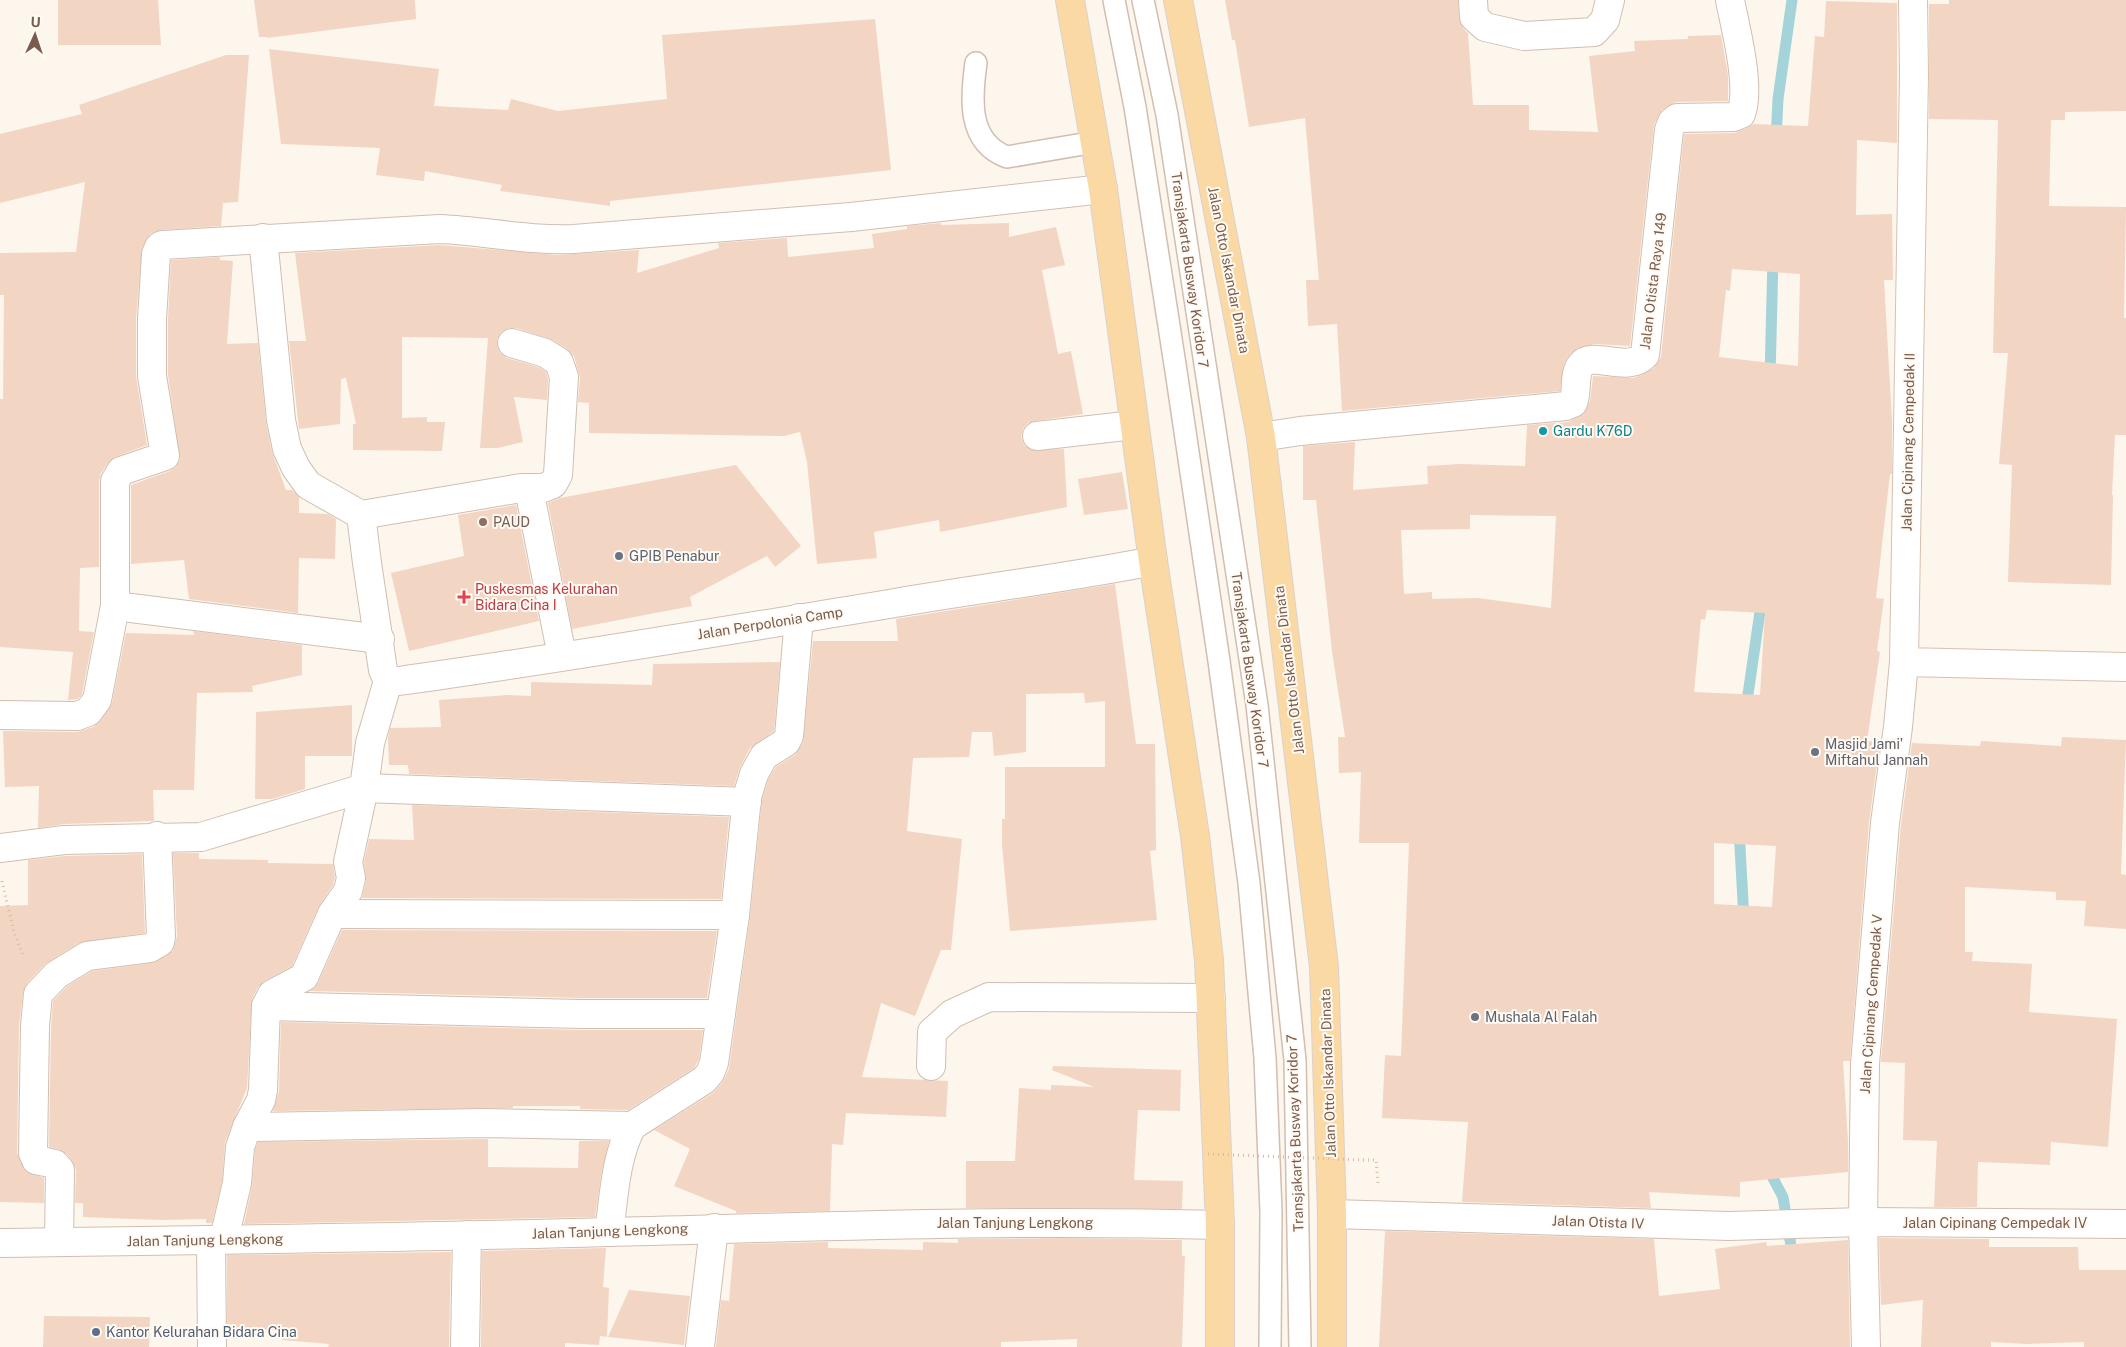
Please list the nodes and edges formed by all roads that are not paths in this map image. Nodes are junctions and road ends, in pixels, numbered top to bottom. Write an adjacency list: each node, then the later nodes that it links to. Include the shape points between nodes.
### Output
1 (1070, 0): 10 (main road)
2 (1114, 0): 54 (lane, Transjakarta Busway Koridor 7, via 1135,107 1178,381 1248,883 1265,1058 1271,1212)
3 (1143, 0): 55 (lane, Transjakarta Busway Koridor 7, via 1167,115 1257,705 1295,1060)
4 (1178, 0): 16 (main road, Jalan Otto Iskandar Dinata)
5 (1473, 0): 6 (street, via 1474,17 1485,27 1524,36 1594,32 1605,20)
6 (1610, 0)
7 (1730, 0): 16 (street, Jalan Otista Raya 149, via 1741,60 1744,106 1741,114 1734,117 1677,118 1672,122 1643,358 1630,364 1588,360 1581,364 1576,396 1573,403 1566,406 1300,431)
8 (1913, 0): 24 (street, Jalan Cipinang Cempedak II)
9 (976, 63): 10 (lane, via 972,107 976,128 993,152 1007,157)
10 (1095, 142): 11 (main road)
11 (1102, 189): 12 (street, via 851,217 574,239 544,240 474,230 440,229); 14 (main road)
12 (263, 238): 18 (street, via 281,420 287,449 308,485); 20 (street, via 162,245 158,250 152,320 152,376 165,456 121,471 115,481)
13 (512, 343): 17 (street, via 545,353 559,362 564,377 558,475 553,484)
14 (1134, 425): 15 (street); 19 (main road)
15 (1036, 436)
16 (1260, 438): 40 (main road, Jalan Otto Iskandar Dinata, via 1324,967)
17 (529, 489): 18 (street); 23 (street)
18 (362, 515): 22 (street, via 366,563)
19 (1153, 561): 21 (street, Jalan Perpolonia Camp, via 1101,572); 34 (main road, via 1195,836)
20 (115, 606): 22 (street); 27 (street, via 97,700 88,712 77,716)
21 (799, 618): 23 (street, Jalan Perpolonia Camp); 29 (street, via 789,736 786,742 764,756 754,774)
22 (380, 639): 26 (street, via 383,670)
23 (560, 657): 26 (street, Jalan Perpolonia Camp)
24 (1904, 662): 25 (street); 41 (street, Jalan Cipinang Cempedak V, via 1885,823 1865,1064)
25 (2126, 667)
26 (388, 681): 28 (street, via 370,743)
27 (0, 715)
28 (364, 788): 29 (street); 30 (street, via 201,837); 32 (street, via 348,862 350,886)
29 (747, 802): 33 (street)
30 (157, 836): 31 (street, via 64,840); 48 (street, via 160,942 150,948 87,956 56,975 38,994 33,1153 36,1160 56,1164 60,1170)
31 (0, 848)
32 (332, 914): 33 (street); 35 (street, via 304,977 272,994)
33 (735, 915): 36 (street)
34 (1211, 998): 37 (street, via 990,997 952,1014 932,1032); 43 (main road)
35 (266, 1006): 36 (street); 39 (street, via 263,1090)
36 (721, 1014): 38 (street, via 710,1073)
37 (931, 1066)
38 (632, 1126): 39 (street, via 482,1123); 45 (street, via 619,1160)
39 (247, 1127): 47 (street, via 240,1146 237,1183)
40 (1332, 1214): 41 (street, Jalan Otista IV, via 1728,1226); 56 (main road, Jalan Otto Iskandar Dinata)
41 (1863, 1222): 42 (street, Jalan Cipinang Cempedak IV); 57 (street, Jalan Cipinang Cempedak V)
42 (2126, 1224)
43 (1220, 1225): 44 (street, Jalan Tanjung Lengkong, via 884,1224); 53 (main road)
44 (714, 1228): 45 (street, Jalan Tanjung Lengkong); 52 (street)
45 (609, 1232): 46 (street, Jalan Tanjung Lengkong)
46 (467, 1235): 47 (street, Jalan Tanjung Lengkong); 51 (street)
47 (218, 1240): 48 (street, Jalan Tanjung Lengkong); 50 (street)
48 (59, 1242): 49 (street, Jalan Tanjung Lengkong)
49 (0, 1243)
50 (212, 1347)
51 (465, 1347)
52 (700, 1347)
53 (1220, 1347)
54 (1270, 1347)
55 (1300, 1347)
56 (1332, 1347)
57 (1866, 1347)

